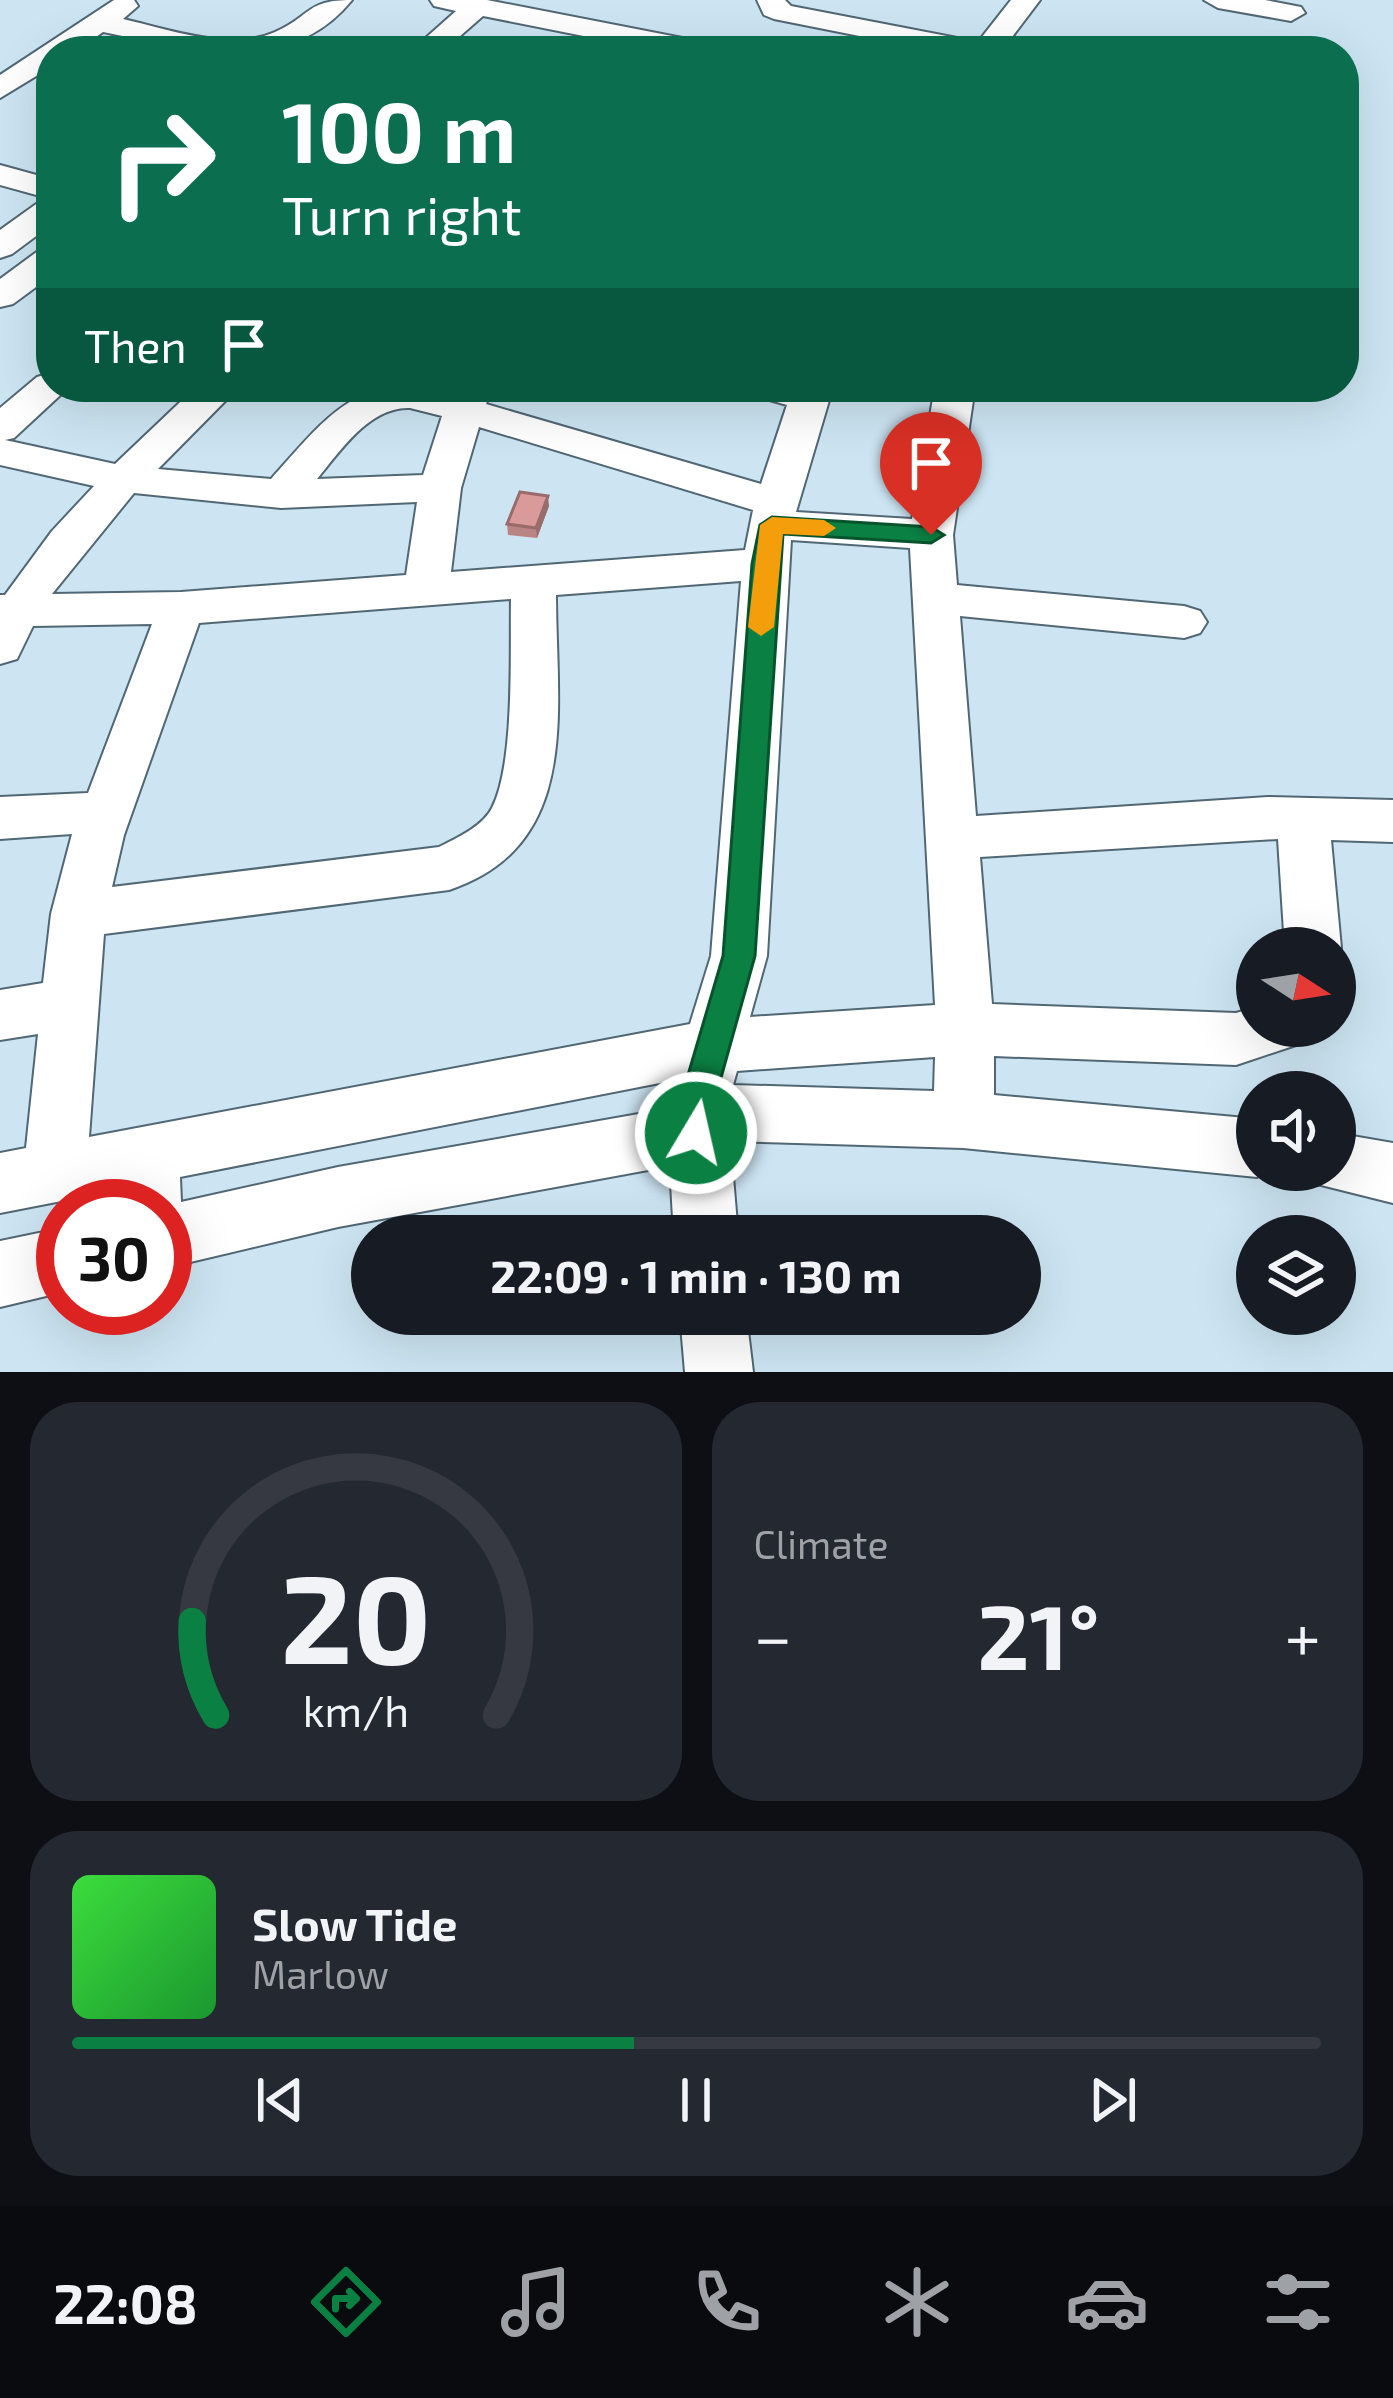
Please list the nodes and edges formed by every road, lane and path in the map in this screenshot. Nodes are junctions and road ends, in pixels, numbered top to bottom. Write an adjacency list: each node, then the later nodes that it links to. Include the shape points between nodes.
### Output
1 (133, 0): 10 (street)
2 (338, 0): 13 (street)
3 (445, 0): 7 (street)
4 (771, 0): 16 (street, via 784,13)
5 (1026, 0): 17 (street)
6 (1218, 0): 9 (street)
7 (477, 7): 8 (street); 14 (street)
8 (534, 7): 15 (street)
9 (1291, 13)
10 (99, 23): 11 (street); 12 (street)
11 (76, 36)
12 (172, 36)
13 (287, 36)
14 (443, 36)
15 (645, 36)
16 (917, 36)
17 (996, 36)
18 (36, 61): 19 (street)
19 (0, 89)
20 (0, 175): 21 (street)
21 (36, 185)
22 (36, 219): 23 (street)
23 (0, 247)
24 (36, 270): 25 (street)
25 (0, 296)
26 (36, 398): 33 (street)
27 (203, 402): 35 (street)
28 (372, 402): 37 (street)
29 (468, 402): 36 (street)
30 (478, 402): 38 (street)
31 (794, 402): 38 (street)
32 (953, 402): 39 (street)
33 (0, 429)
34 (0, 452): 35 (street)
35 (122, 479): 37 (street); 45 (street)
36 (440, 488): 37 (street); 41 (street)
37 (281, 494)
38 (771, 531): 39 (street); 40 (street); 57 (street, via 739,956)
39 (931, 535): 42 (street)
40 (534, 579): 41 (street); 51 (street, via 526,788 511,824 478,850 449,868)
41 (427, 588): 43 (street)
42 (933, 598): 44 (street); 50 (street)
43 (181, 608): 45 (street); 46 (street)
44 (1184, 622)
45 (5, 623)
46 (106, 812): 47 (street); 51 (street)
47 (0, 818)
48 (1303, 818): 49 (street); 50 (street); 52 (street)
49 (1393, 820)
50 (952, 838): 55 (street)
51 (78, 914): 53 (street)
52 (1311, 927)
53 (70, 1004): 54 (street); 63 (street)
54 (0, 1015)
55 (965, 1029): 56 (street); 57 (street); 58 (street)
56 (1236, 1039)
57 (713, 1046): 59 (street); 61 (street)
58 (963, 1120): 59 (street); 60 (street)
59 (696, 1123): 61 (street); 69 (street)
60 (1236, 1146)
61 (332, 1160): 67 (street); 68 (street)
62 (1356, 1166): 64 (street)
63 (55, 1171): 65 (street); 66 (street)
64 (1393, 1173)
65 (86, 1179)
66 (0, 1183)
67 (192, 1188)
68 (192, 1188)
69 (704, 1215)
70 (36, 1266): 71 (street)
71 (0, 1274)
72 (715, 1335): 73 (street)
73 (719, 1372)

